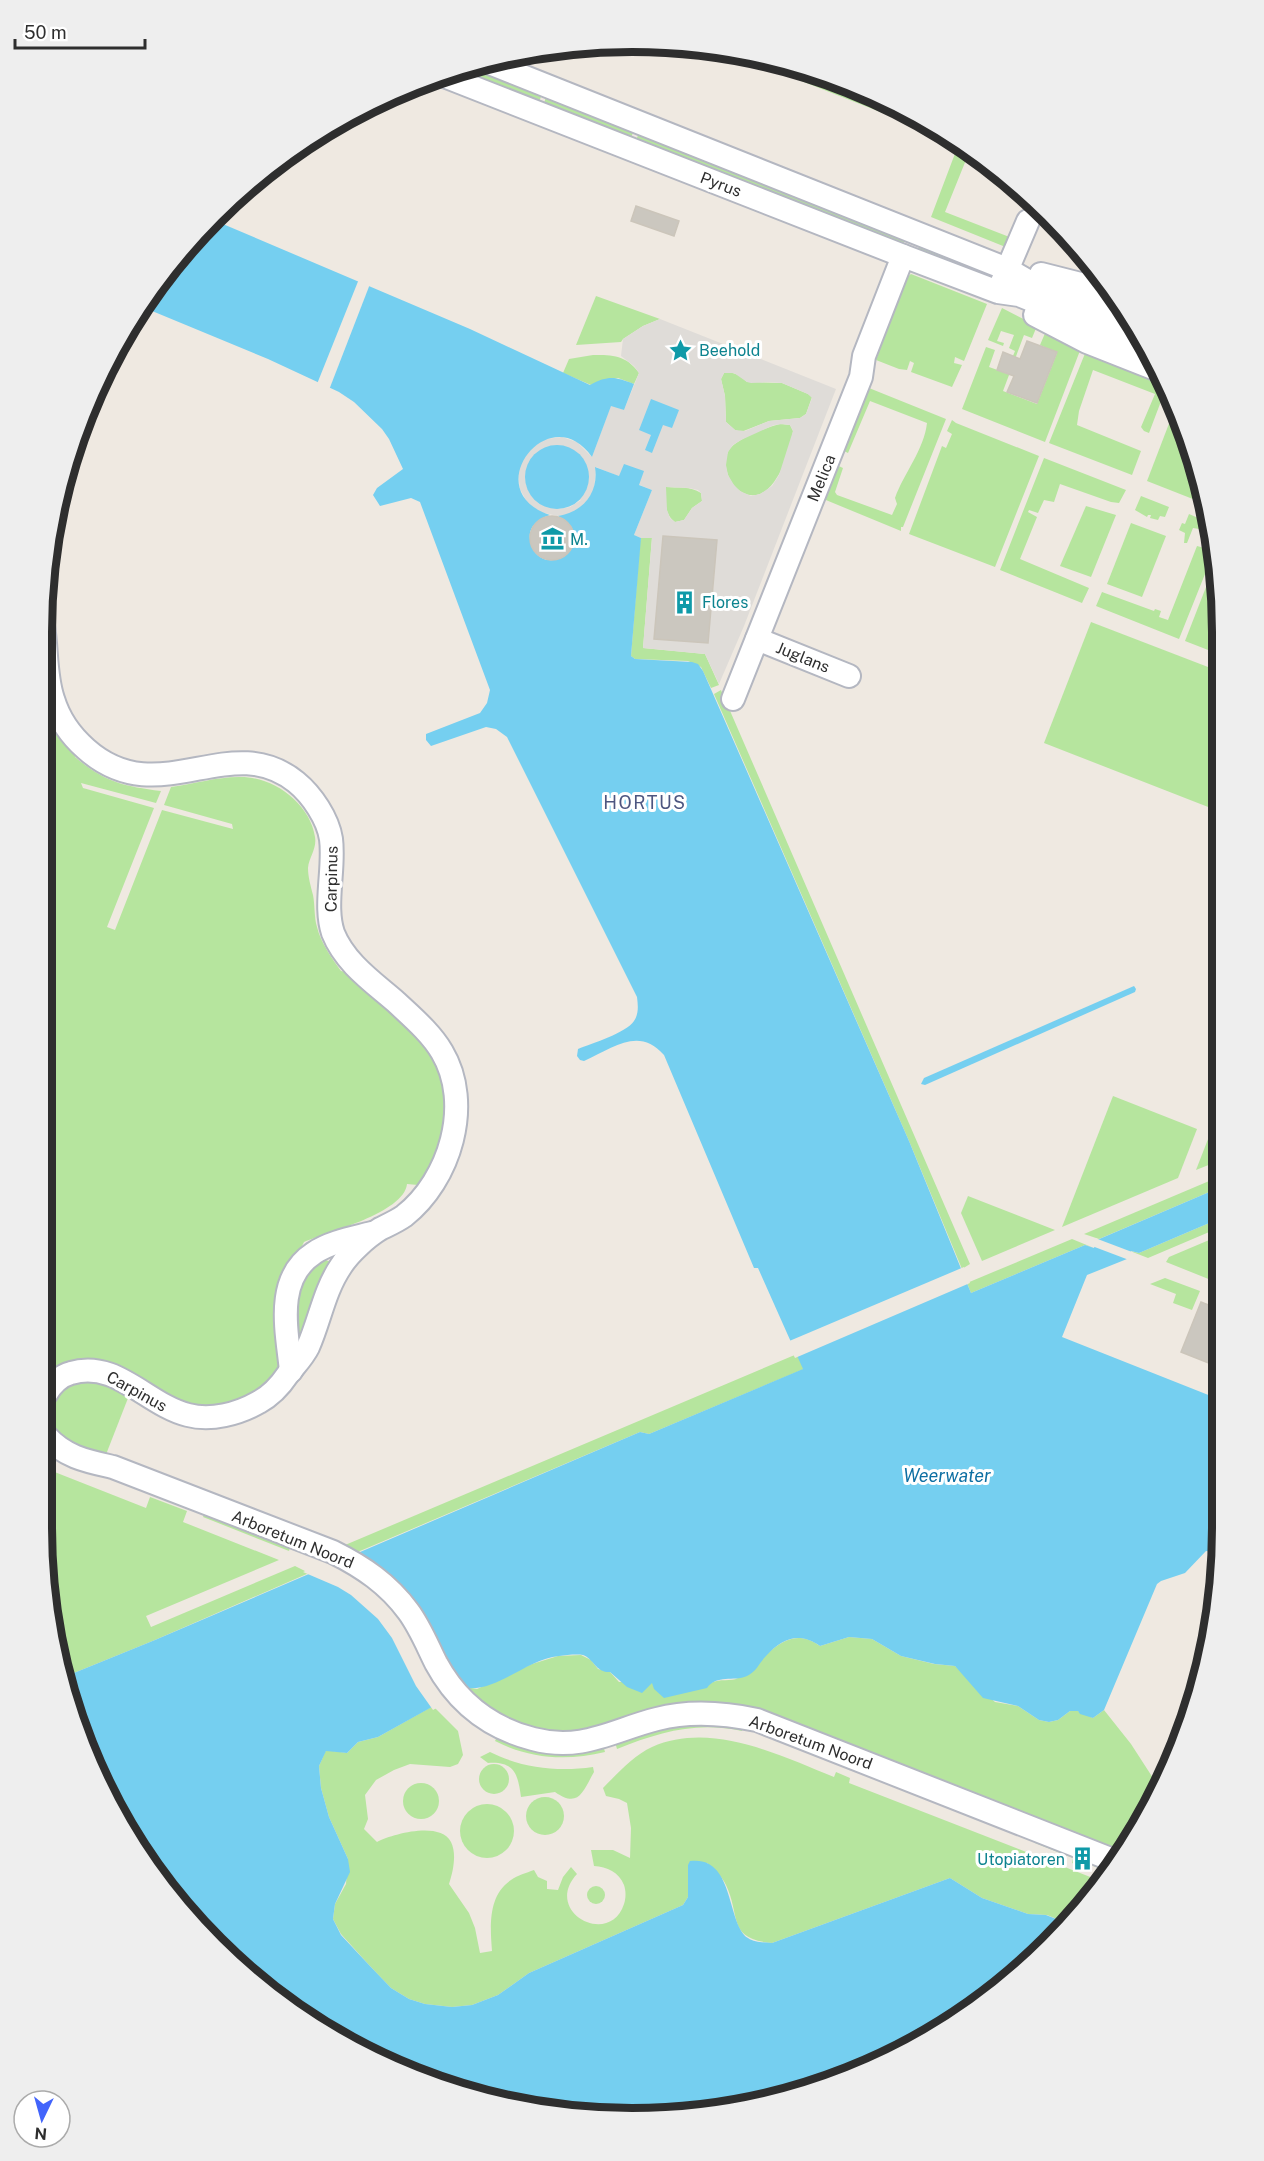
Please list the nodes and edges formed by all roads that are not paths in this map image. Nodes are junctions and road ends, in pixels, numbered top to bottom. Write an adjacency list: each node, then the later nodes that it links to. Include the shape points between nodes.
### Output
1 (502, 68): 5 (street, Pyrus)
2 (455, 80): 4 (street, Pyrus)
3 (1028, 221): 5 (street)
4 (903, 256): 7 (street, Pyrus); 11 (street, Melica, via 864,356 861,377)
5 (1007, 269): 6 (street, Pyrus, via 1027,270); 7 (street); 8 (street, Pyrus)
6 (1099, 289)
7 (998, 292): 9 (street, Pyrus, via 1019,295); 10 (street, Pyrus, via 1071,334)
8 (1118, 316)
9 (1133, 340)
10 (1146, 365)
11 (757, 639): 12 (street, Juglans); 14 (street, Melica)
12 (849, 676)
13 (52, 698): 15 (street, Carpinus, via 71,734 95,757 128,773 152,776 253,763 297,782 319,809 331,837 333,932 357,969 434,1041 448,1066 454,1091 454,1132 439,1174 403,1217)
14 (733, 699)
15 (376, 1232): 16 (street, Carpinus, via 343,1262 327,1293 310,1343); 16 (street, Carpinus, via 315,1251 295,1272 286,1308)
16 (291, 1371): 17 (street, Carpinus, via 275,1391 259,1402 218,1417 190,1416 171,1410 115,1376 91,1370 67,1374)
17 (52, 1386)
18 (52, 1442): 19 (street, Arboretum Noord, via 65,1453 113,1467 355,1563 395,1595 416,1623 452,1689 490,1722 519,1735 555,1743 590,1740 657,1719 724,1713 757,1720)
19 (1109, 1858)

